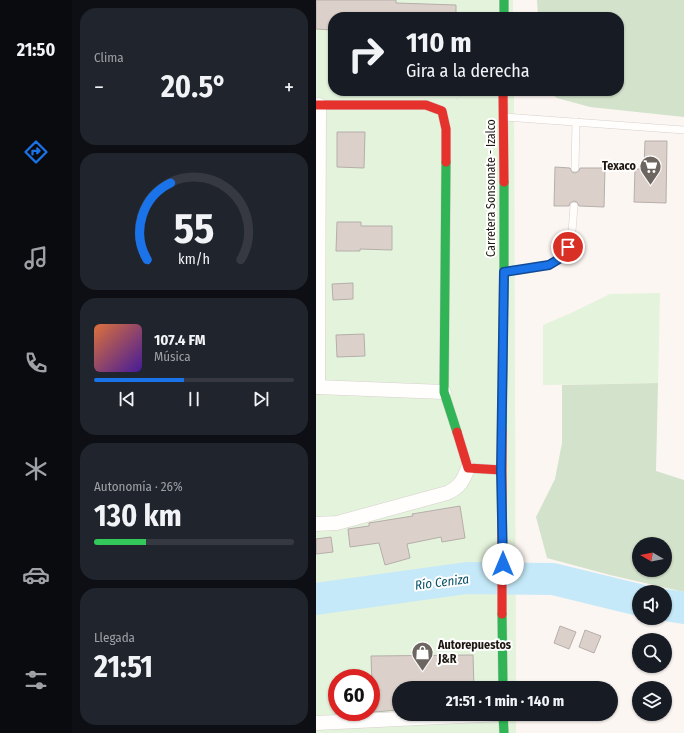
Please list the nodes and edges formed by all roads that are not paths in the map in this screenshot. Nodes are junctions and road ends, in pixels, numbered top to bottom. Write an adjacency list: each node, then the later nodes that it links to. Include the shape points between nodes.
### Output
1 (504, 0): 2 (main road)
2 (504, 12)
3 (503, 96): 5 (main road, Carretera Sonsonate - Izalco)
4 (318, 105): 11 (street); 12 (main road, via 426,105 442,111 446,129)
5 (503, 117): 6 (lane); 10 (main road, Carretera Sonsonate - Izalco)
6 (576, 122): 7 (lane); 8 (lane)
7 (684, 130)
8 (575, 168)
9 (574, 206): 10 (lane, via 571,238 564,256 549,265)
10 (504, 272): 14 (main road, Carretera Sonsonate - Izalco)
11 (317, 387): 12 (street)
12 (444, 392): 13 (main road)
13 (468, 468): 14 (main road); 15 (street, via 458,488 447,493 337,523)
14 (501, 470): 16 (main road, Carretera Sonsonate - Izalco)
15 (316, 524)
16 (503, 681)
17 (397, 721): 19 (street)
18 (503, 721): 20 (main road)
19 (321, 726)
20 (504, 733)

